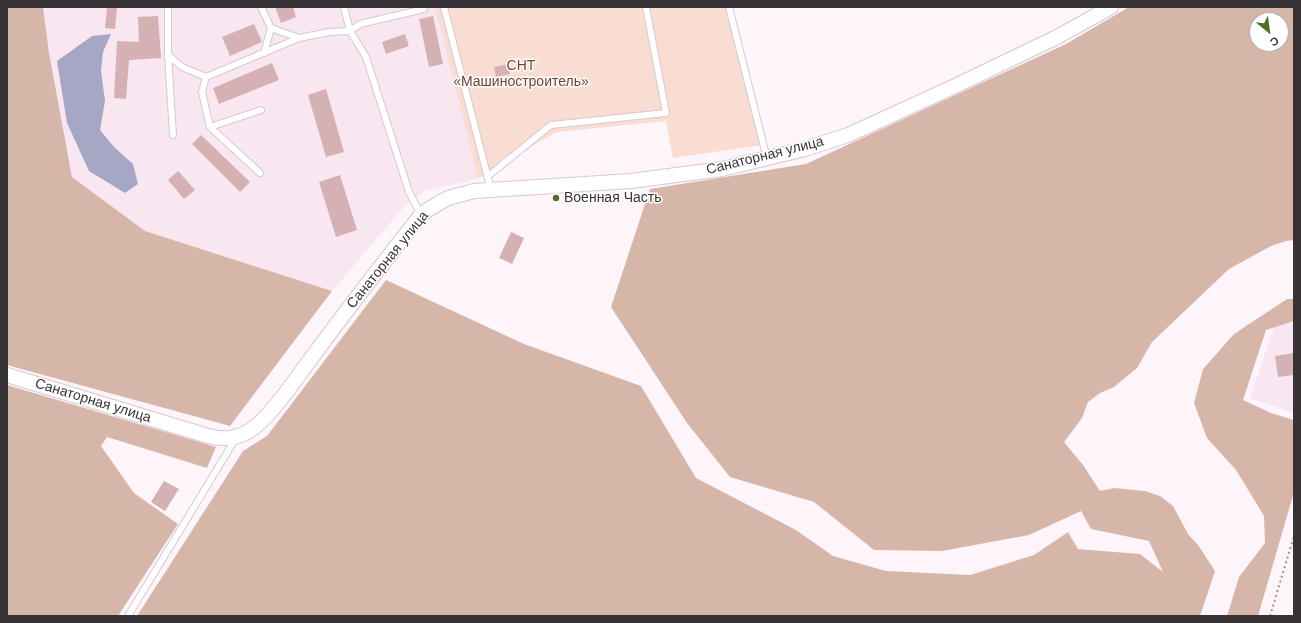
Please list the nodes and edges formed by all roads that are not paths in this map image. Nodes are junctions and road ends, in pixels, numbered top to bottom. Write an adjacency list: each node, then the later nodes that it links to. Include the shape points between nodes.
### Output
1 (168, 7): 13 (lane)
2 (261, 7): 9 (lane)
3 (344, 7): 10 (lane)
4 (444, 7): 20 (lane)
5 (646, 7): 20 (lane, via 666,113 551,125)
6 (729, 7): 18 (lane)
7 (1111, 7): 18 (street, Санаторная улица, via 1057,37 967,81 848,135)
8 (424, 9): 10 (lane, via 360,24)
9 (271, 28): 11 (lane); 12 (lane)
10 (350, 31): 11 (lane); 21 (lane, via 366,57 409,192)
11 (299, 38): 12 (lane)
12 (264, 53): 14 (lane)
13 (168, 55): 14 (lane, via 182,67); 17 (lane)
14 (206, 77): 16 (lane, via 202,92)
15 (261, 110): 16 (lane)
16 (210, 127): 19 (lane)
17 (173, 136)
18 (767, 159): 20 (street, Санаторная улица, via 722,169 631,181)
19 (260, 173)
20 (489, 183): 21 (street, Санаторная улица, via 474,191 448,198)
21 (421, 215): 23 (street, Санаторная улица, via 278,402 256,426)
22 (7, 375): 23 (street, Санаторная улица, via 208,436 222,439)
23 (237, 437): 24 (lane)
24 (128, 616)

